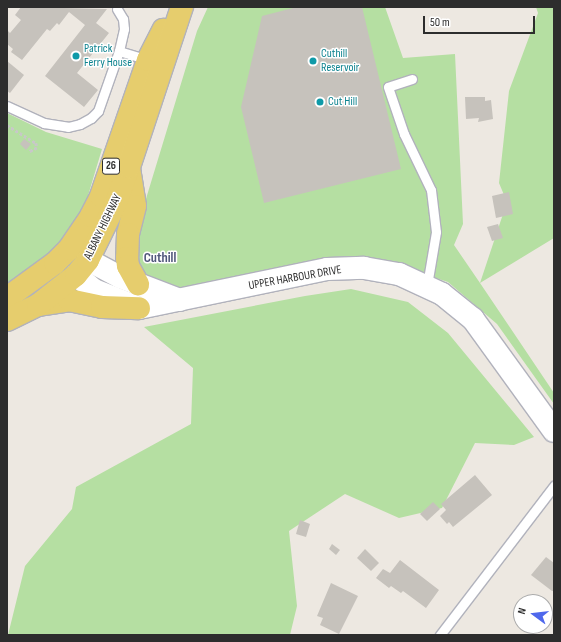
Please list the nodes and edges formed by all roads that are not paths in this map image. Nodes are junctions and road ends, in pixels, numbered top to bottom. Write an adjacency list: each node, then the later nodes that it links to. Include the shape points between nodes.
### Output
1 (176, 7): 5 (main road, ALBANY HIGHWAY / 26)
2 (182, 7): 8 (main road, ALBANY HIGHWAY / 26)
3 (117, 9): 4 (lane, via 123,19 124,29)
4 (118, 51): 5 (lane); 7 (lane, via 98,111 80,124 68,127 44,123)
5 (148, 60): 12 (main road, ALBANY HIGHWAY / 26, via 101,196 91,216 73,244 55,263)
6 (412, 79): 11 (lane, via 388,87 404,134 431,190 436,232)
7 (7, 106)
8 (129, 167): 9 (main road, ALBANY HIGHWAY / 26, via 115,205); 10 (main road, via 135,206 128,234 127,258 132,275)
9 (82, 267): 10 (main road); 14 (main road, ALBANY HIGHWAY / 26); 15 (main road, via 94,290)
10 (138, 284): 13 (main road)
11 (427, 285): 13 (main road, UPPER HARBOUR DRIVE, via 399,274 364,268 327,269); 17 (main road, UPPER HARBOUR DRIVE, via 450,299 473,319)
12 (7, 298)
13 (182, 300): 15 (main road, UPPER HARBOUR DRIVE)
14 (38, 305): 15 (main road, via 69,300 102,307); 16 (main road, ALBANY HIGHWAY / 26)
15 (139, 308)
16 (7, 320)
17 (554, 432)
18 (554, 486): 19 (lane)
19 (440, 635)

